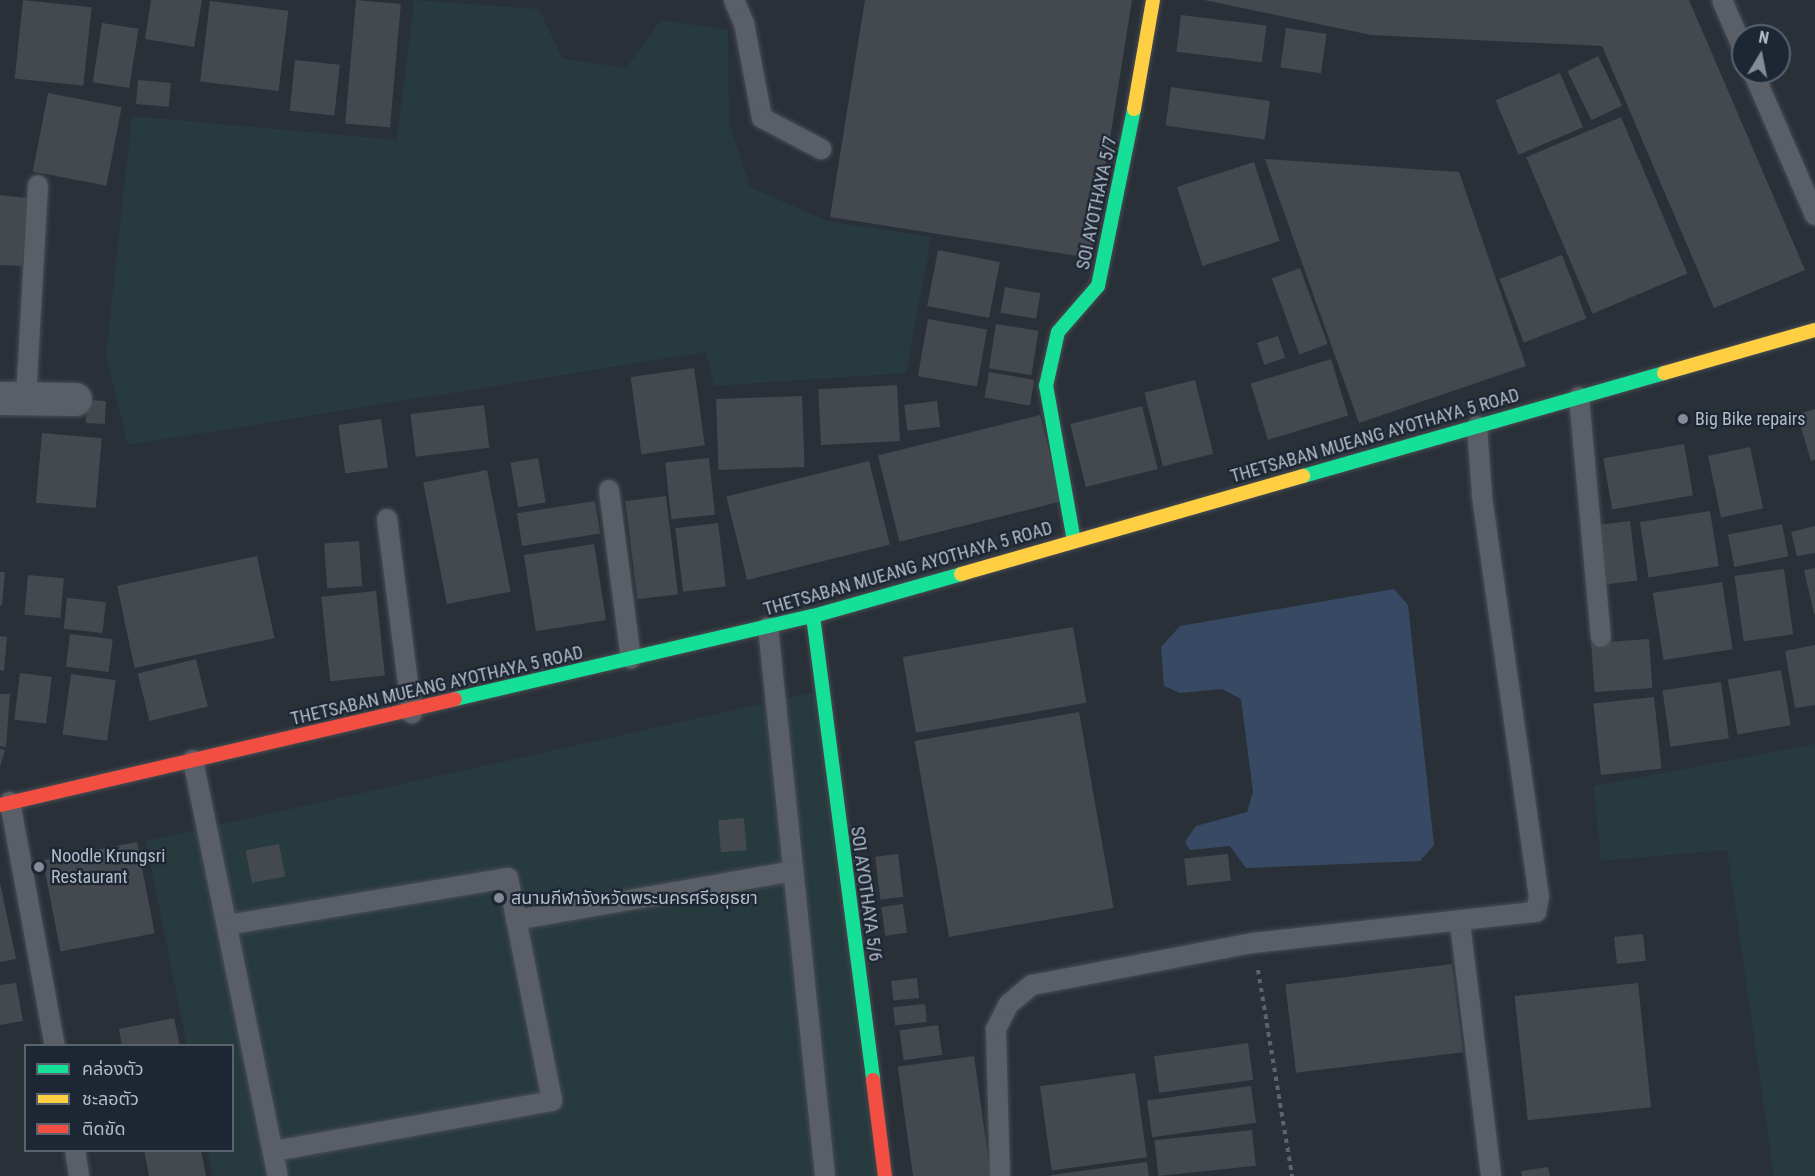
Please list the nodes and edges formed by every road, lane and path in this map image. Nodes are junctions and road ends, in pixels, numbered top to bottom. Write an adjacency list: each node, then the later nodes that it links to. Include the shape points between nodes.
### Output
1 (734, 0): 6 (lane, via 744,23 762,118)
2 (1153, 0): 16 (street, SOI AYOTHAYA 5/7, via 1109,248 1098,285 1058,332 1046,386)
3 (1722, 0): 4 (lane)
4 (1732, 24)
5 (1758, 84): 8 (lane)
6 (821, 149)
7 (38, 185): 11 (lane)
8 (1815, 215)
9 (1815, 330): 10 (street, THETSABAN MUEANG AYOTHAYA 5 ROAD)
10 (1579, 397): 13 (street, THETSABAN MUEANG AYOTHAYA 5 ROAD); 19 (lane)
11 (13, 398): 12 (street)
12 (75, 399)
13 (1477, 426): 16 (street, THETSABAN MUEANG AYOTHAYA 5 ROAD); 26 (lane, via 1482,494 1539,897 1536,912)
14 (609, 490): 20 (lane)
15 (387, 519): 21 (lane)
16 (1074, 541): 17 (street, THETSABAN MUEANG AYOTHAYA 5 ROAD)
17 (813, 616): 18 (street, THETSABAN MUEANG AYOTHAYA 5 ROAD); 35 (street, SOI AYOTHAYA 5/6)
18 (768, 627): 20 (street, THETSABAN MUEANG AYOTHAYA 5 ROAD); 24 (lane)
19 (1601, 637)
20 (631, 659): 21 (street, THETSABAN MUEANG AYOTHAYA 5 ROAD)
21 (412, 713): 22 (street, THETSABAN MUEANG AYOTHAYA 5 ROAD)
22 (193, 760): 23 (street, THETSABAN MUEANG AYOTHAYA 5 ROAD); 27 (lane)
23 (5, 804): 29 (lane)
24 (793, 871): 25 (lane); 34 (lane)
25 (516, 920): 27 (lane, via 508,878); 30 (lane, via 552,1101)
26 (1460, 923): 28 (lane); 38 (lane)
27 (227, 925): 30 (lane)
28 (1253, 943): 36 (lane, via 1032,985 1009,1004 996,1029); 37 (path, via 1281,1082)
29 (55, 1044)
30 (273, 1150): 33 (lane)
31 (75, 1152): 32 (lane)
32 (80, 1176)
33 (278, 1176)
34 (825, 1176)
35 (885, 1176)
36 (1000, 1176)
37 (1292, 1176)
38 (1491, 1176)

